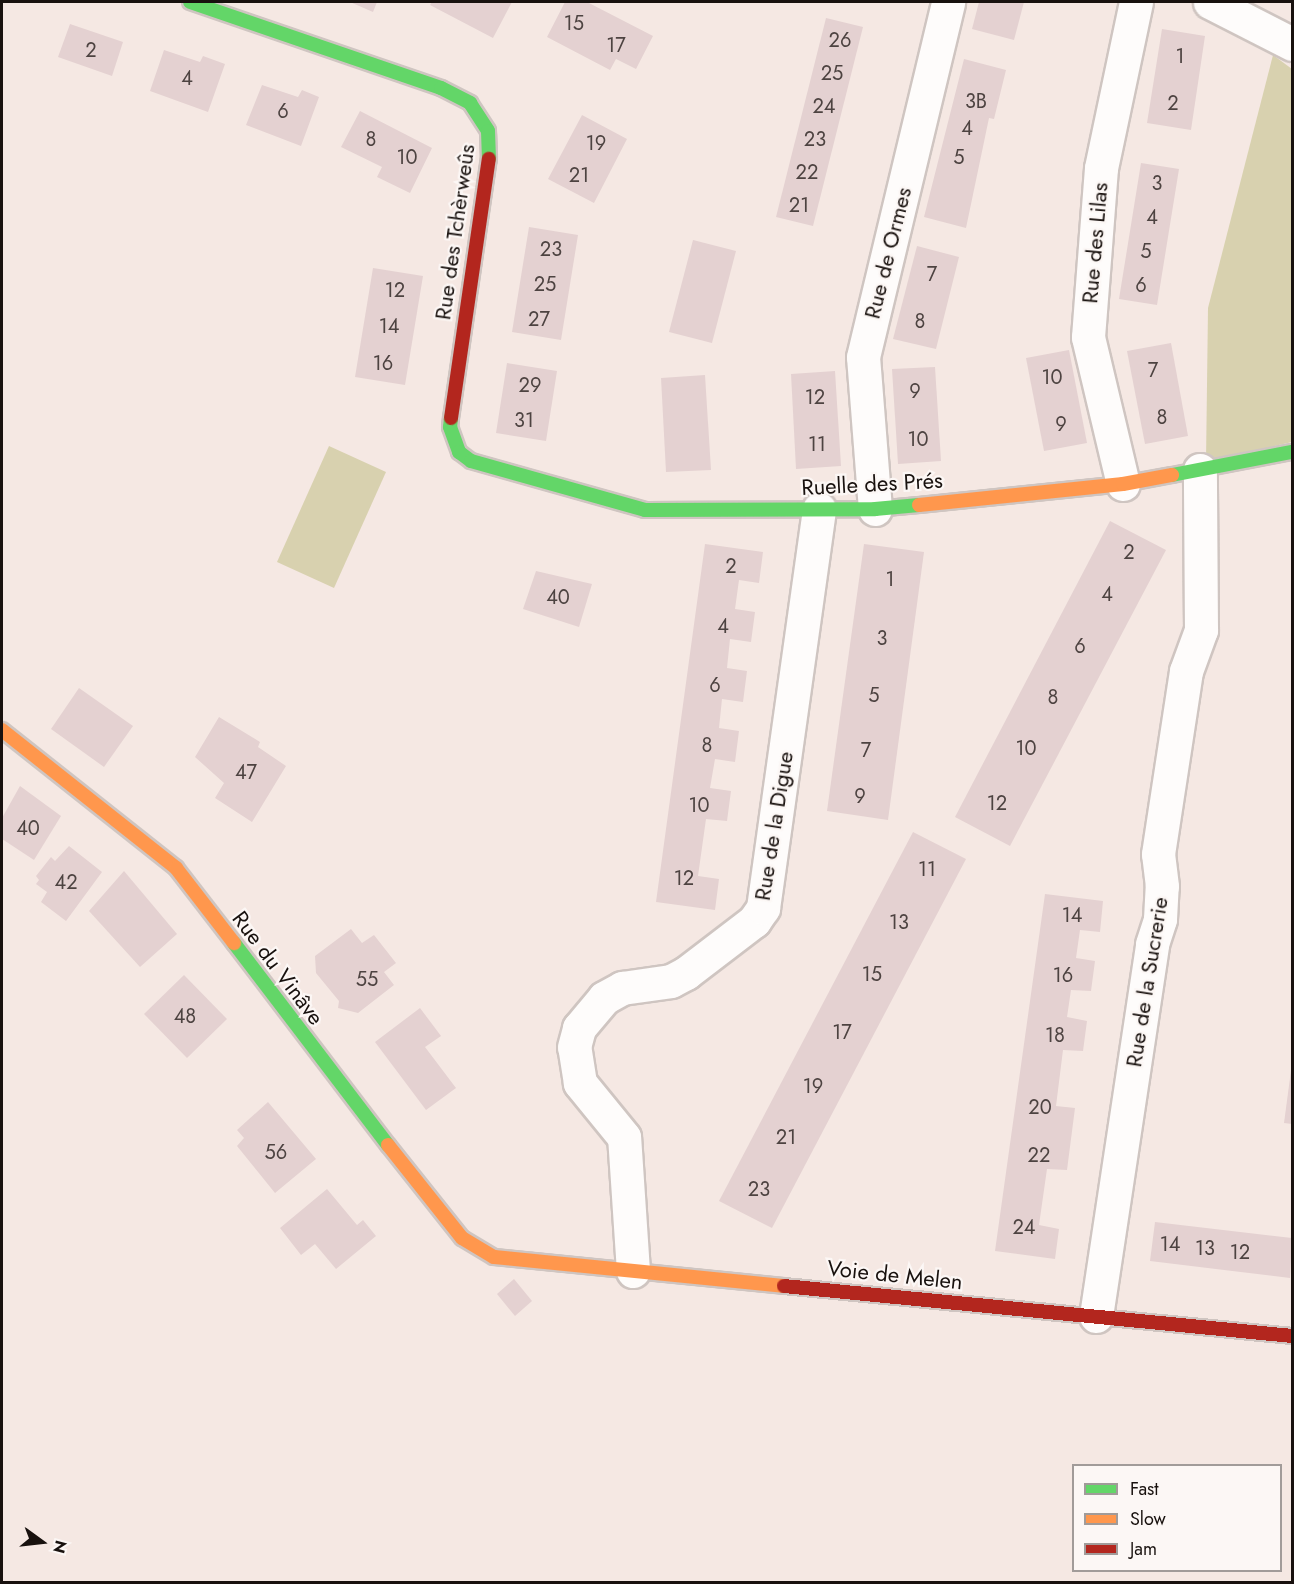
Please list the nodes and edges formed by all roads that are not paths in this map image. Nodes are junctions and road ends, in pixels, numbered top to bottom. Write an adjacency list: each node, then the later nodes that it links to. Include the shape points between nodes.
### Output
1 (190, 2): 6 (street, Rue des Tchèrweûs, via 441,88 470,103 480,115 488,131 490,155 451,409 452,441)
2 (948, 2): 11 (street, Rue de Ormes, via 863,357)
3 (1136, 2): 9 (street, Rue des Lilas, via 1101,168 1088,337)
4 (1210, 2): 5 (street)
5 (1293, 44)
6 (459, 452): 10 (street, Ruelle des Prés, via 487,466 645,510)
7 (1293, 453): 8 (street, Ruelle des Prés)
8 (1200, 470): 9 (street, Ruelle des Prés); 15 (street, Rue de la Sucrerie, via 1201,630 1184,683 1158,854 1162,886 1160,919 1152,944)
9 (1123, 484): 11 (street, Ruelle des Prés)
10 (819, 509): 11 (street, Ruelle des Prés); 14 (street, Rue de la Digue, via 763,908 754,921 686,973 671,981 622,988 604,998 579,1028 574,1047 580,1083 624,1137)
11 (875, 509)
12 (2, 730): 13 (street, Rue du Vinâve, via 176,868 437,1209 462,1238)
13 (494, 1257): 14 (street, Voie de Melen)
14 (633, 1270): 15 (street, Voie de Melen)
15 (1096, 1316): 16 (street, Voie de Melen)
16 (1293, 1336)

